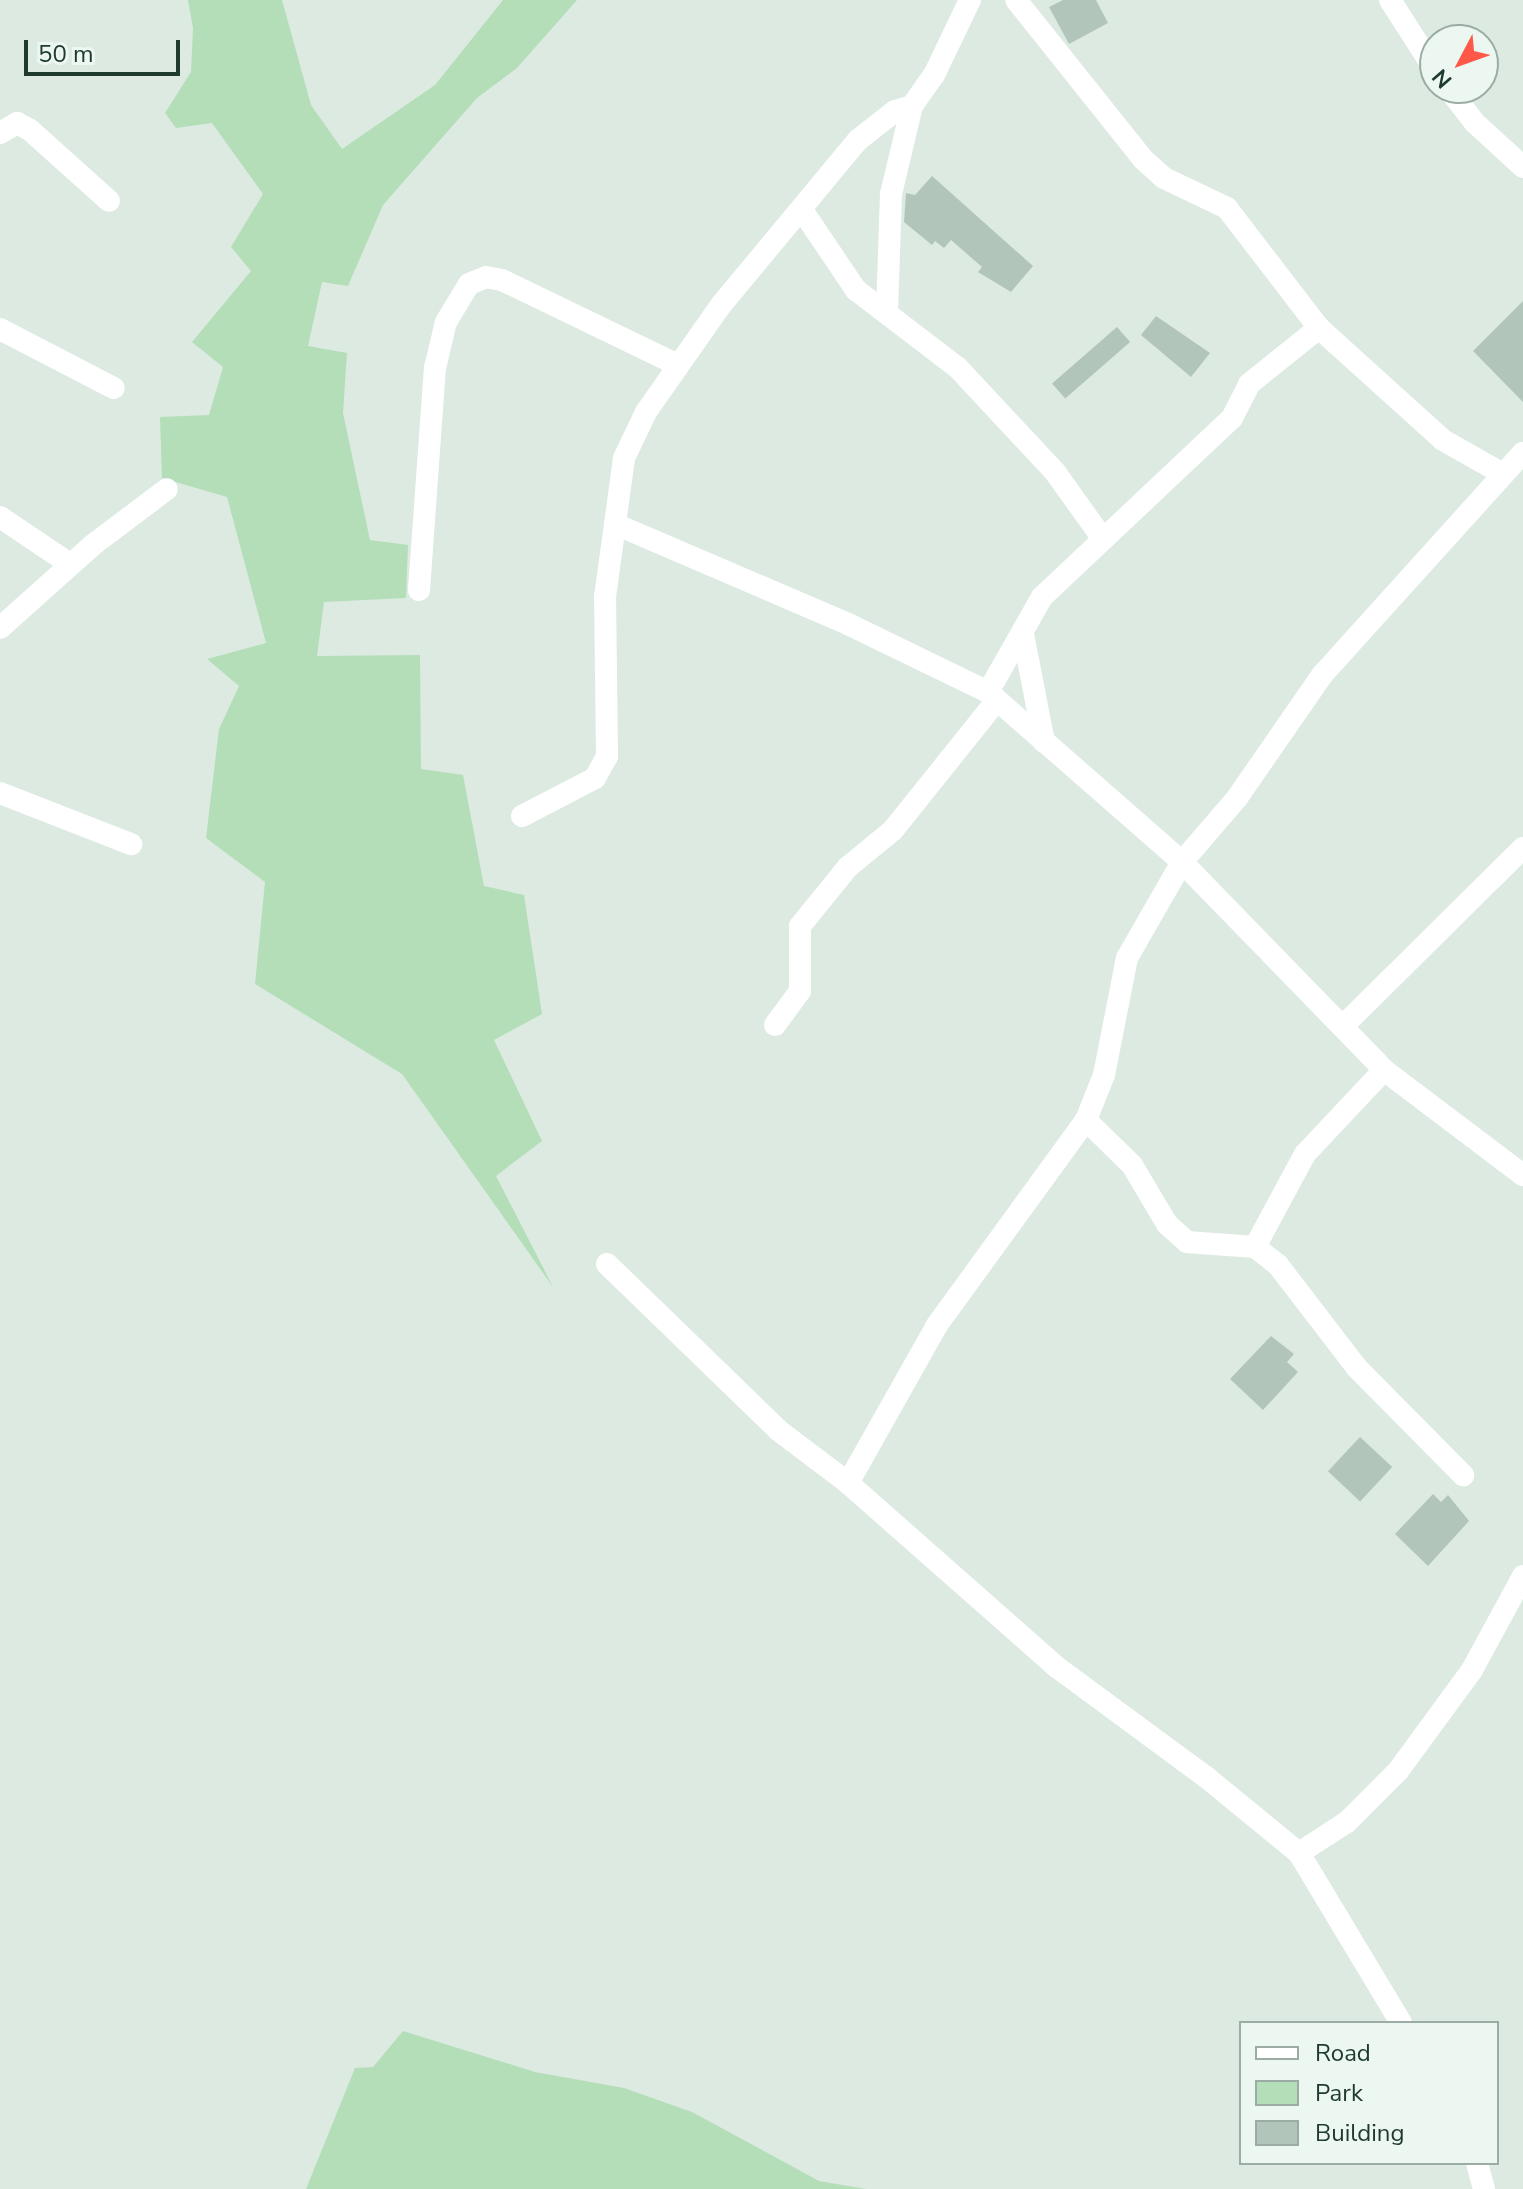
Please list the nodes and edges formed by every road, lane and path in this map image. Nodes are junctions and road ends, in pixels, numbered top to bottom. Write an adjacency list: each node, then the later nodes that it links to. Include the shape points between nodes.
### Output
1 (969, 0): 6 (street, via 934,75)
2 (1016, 0): 12 (street, via 1143,159 1164,178 1227,208)
3 (1390, 0): 4 (street)
4 (1419, 45)
5 (1460, 104): 8 (street)
6 (912, 106): 10 (street, via 895,111 858,140); 11 (street, via 891,194)
7 (0, 133): 9 (street, via 17,123 30,130)
8 (1523, 167)
9 (109, 201)
10 (802, 210): 11 (street, via 856,290); 14 (street)
11 (887, 313): 21 (street, via 958,368 1055,472)
12 (1319, 328): 17 (street, via 1443,440); 21 (street, via 1249,384 1232,418)
13 (0, 329): 15 (street)
14 (678, 365): 20 (street, via 624,458); 23 (street, via 502,280 486,277 469,284 446,322 435,368)
15 (114, 388)
16 (1523, 453): 17 (street)
17 (1503, 474): 32 (street, via 1323,674 1237,798)
18 (167, 489): 22 (street)
19 (0, 517): 22 (street)
20 (615, 524): 26 (street, via 848,624); 29 (street, via 605,597 607,756 595,778)
21 (1103, 539): 25 (street, via 1042,597)
22 (70, 564): 24 (street)
23 (419, 590)
24 (0, 628)
25 (1023, 634): 26 (street); 27 (street)
26 (992, 696): 27 (street); 33 (street, via 893,830 848,867 800,926 800,991)
27 (1044, 742): 32 (street)
28 (0, 793): 30 (street)
29 (522, 816)
30 (131, 844)
31 (1523, 848): 34 (street)
32 (1182, 862): 34 (street); 36 (street, via 1127,958 1104,1075)
33 (775, 1025)
34 (1343, 1026): 35 (street)
35 (1384, 1070): 37 (street); 38 (street, via 1305,1154)
36 (1086, 1120): 38 (street, via 1132,1165 1167,1224 1187,1242); 41 (street, via 937,1325)
37 (1523, 1175)
38 (1255, 1247): 40 (street, via 1278,1265 1357,1368)
39 (607, 1264): 41 (street, via 742,1399)
40 (1463, 1475)
41 (848, 1483): 43 (street, via 1058,1668)
42 (1523, 1576): 43 (street, via 1472,1670 1398,1771 1347,1822)
43 (1299, 1853): 44 (street)
44 (1400, 2021)
45 (1478, 2165): 46 (street)
46 (1484, 2189)

